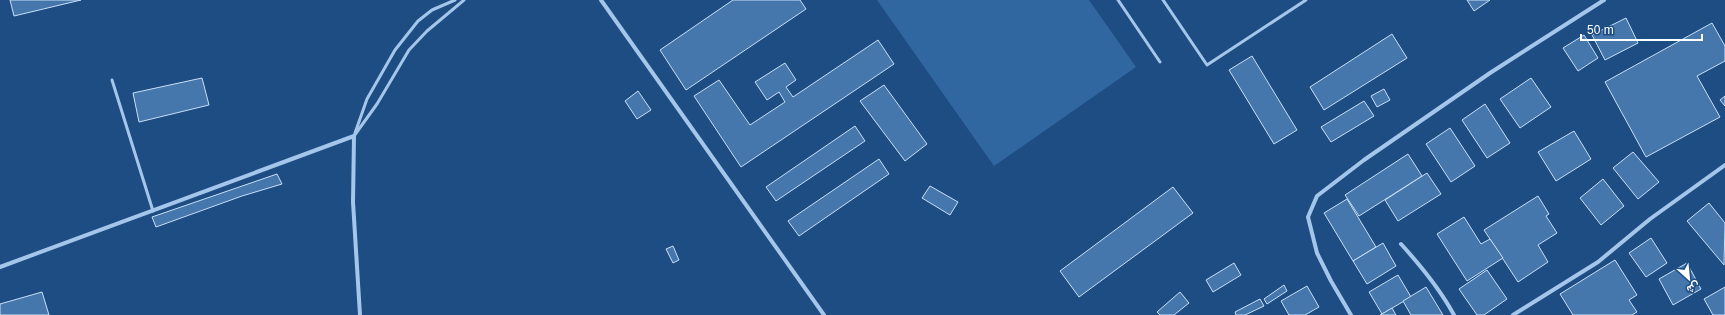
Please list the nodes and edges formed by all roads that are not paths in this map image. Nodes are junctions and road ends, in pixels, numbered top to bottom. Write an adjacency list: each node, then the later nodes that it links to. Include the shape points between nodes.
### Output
1 (455, 0): 10 (lane, via 432,10 418,21 399,45 369,95)
2 (464, 0): 10 (lane, via 409,50 377,104)
3 (601, 0): 16 (street)
4 (1118, 0): 8 (lane)
5 (1163, 0): 6 (lane, via 1207,65)
6 (1306, 0)
7 (1604, 0): 17 (street, via 1490,73 1364,160 1317,196 1308,217 1317,253)
8 (1160, 62)
9 (112, 80): 12 (lane)
10 (354, 136): 12 (street); 15 (street, via 353,202)
11 (1725, 165): 19 (street, via 1650,219 1598,262)
12 (153, 211): 14 (street)
13 (1401, 244): 18 (street, via 1426,271)
14 (0, 267)
15 (360, 315)
16 (824, 315)
17 (1351, 315)
18 (1454, 315)
19 (1513, 315)

